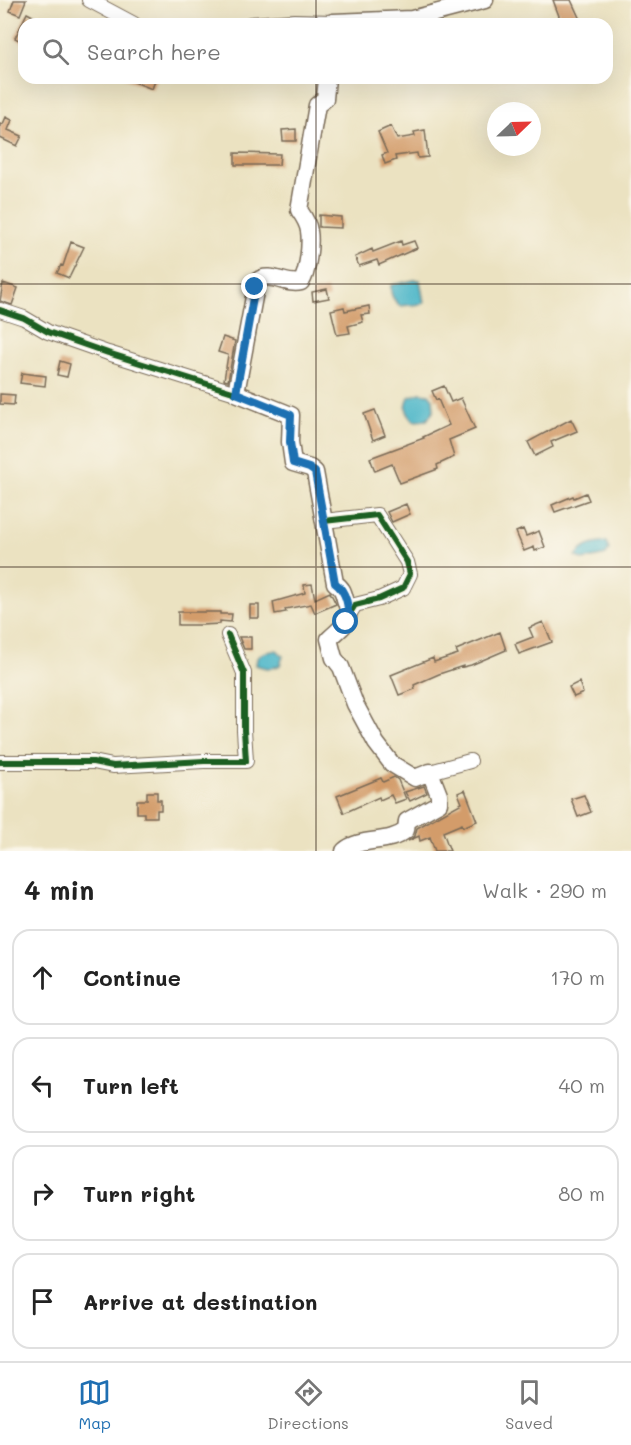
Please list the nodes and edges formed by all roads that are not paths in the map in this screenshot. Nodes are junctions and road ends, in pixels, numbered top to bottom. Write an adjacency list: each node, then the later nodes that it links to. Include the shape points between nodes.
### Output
1 (89, 0): 3 (street)
2 (485, 0): 4 (main road)
3 (123, 18)
4 (416, 18)
5 (327, 84): 7 (main road, via 326,99 317,105 299,210 309,232 304,278 294,284 266,277 257,281)
6 (0, 310): 7 (street, via 48,332)
7 (236, 393): 8 (main road, via 291,415 293,463 315,472)
8 (324, 521): 9 (main road, via 335,583 342,588); 9 (street, via 377,515 407,562 410,574 403,588 355,605)
9 (350, 613): 13 (main road, via 329,639 355,704 392,764 415,778)
10 (228, 635): 12 (street, via 244,673 246,761 113,766 93,762)
11 (470, 761): 13 (street)
12 (0, 762)
13 (429, 772): 14 (main road, via 440,803 407,821 402,834 360,843)
14 (344, 851)

